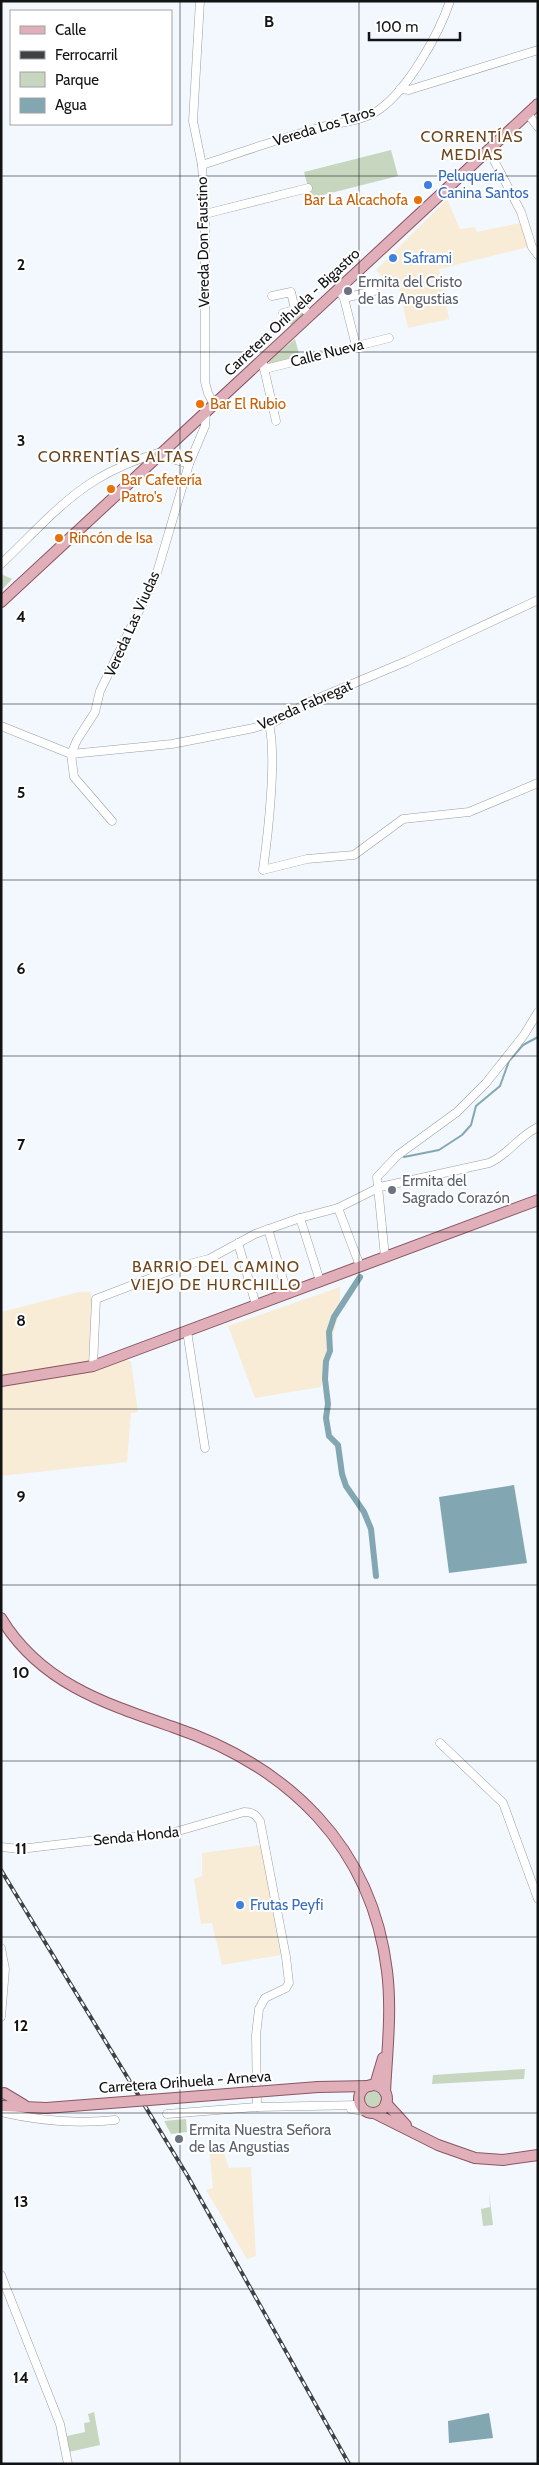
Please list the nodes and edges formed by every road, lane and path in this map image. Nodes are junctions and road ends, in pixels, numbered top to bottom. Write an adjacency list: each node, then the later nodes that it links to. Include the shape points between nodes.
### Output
1 (200, 1): 9 (street, Vereda Don Faustino, via 192,121)
2 (450, 1): 4 (street, Vereda Los Taros, via 443,22)
3 (538, 50): 4 (street, via 409,90)
4 (400, 89): 9 (street, Vereda Los Taros, via 380,110)
5 (538, 104): 6 (main road, Carretera Orihuela - Bigastro)
6 (528, 114): 7 (street); 8 (main road, Carretera Orihuela - Bigastro)
7 (538, 127)
8 (488, 150): 12 (street, via 521,212 532,247); 13 (main road, Carretera Orihuela - Bigastro)
9 (202, 165): 11 (street, Vereda Don Faustino)
10 (308, 188): 11 (street)
11 (205, 214): 23 (street, Vereda Don Faustino, via 206,382)
12 (538, 255)
13 (338, 289): 16 (street); 19 (main road, Carretera Orihuela - Bigastro)
14 (374, 291): 16 (street)
15 (272, 296): 17 (street, via 291,292)
16 (344, 298): 21 (street)
17 (295, 310): 18 (street); 19 (street, via 303,308)
18 (283, 313)
19 (310, 315): 22 (main road, Carretera Orihuela - Bigastro)
20 (389, 338): 21 (street, Calle Nueva)
21 (356, 346): 22 (street, Calle Nueva)
22 (263, 364): 23 (main road, Carretera Orihuela - Bigastro); 24 (street)
23 (210, 408): 25 (main road, Carretera Orihuela - Bigastro); 26 (street, Vereda Las Viudas)
24 (276, 421)
25 (161, 453): 26 (street); 27 (street, via 130,462 93,482 56,510); 29 (main road, Carretera Orihuela - Bigastro)
26 (189, 464): 32 (street, Vereda Las Viudas, via 153,582 100,691 95,712)
27 (1, 564)
28 (538, 600): 30 (street, Vereda Fabregat, via 307,703)
29 (1, 602)
30 (269, 724): 32 (street, Vereda Fabregat, via 172,744); 33 (street, via 272,736 263,870 307,859 354,855 403,819 469,812)
31 (1, 726): 32 (street, Vereda Fabregat)
32 (72, 754): 34 (street, via 74,777)
33 (538, 783)
34 (112, 821)
35 (538, 1012): 37 (street, via 524,1036 486,1083 457,1112 385,1167 377,1177)
36 (538, 1127): 37 (street, via 489,1163)
37 (380, 1187): 39 (street); 43 (street)
38 (538, 1200): 43 (main road)
39 (338, 1208): 40 (street); 44 (street)
40 (300, 1218): 41 (street); 45 (street)
41 (268, 1229): 42 (street); 46 (street)
42 (238, 1243): 47 (street); 49 (street, via 209,1259 96,1299)
43 (385, 1257): 44 (main road)
44 (360, 1266): 45 (main road)
45 (320, 1281): 46 (main road)
46 (287, 1293): 47 (main road)
47 (256, 1305): 48 (main road)
48 (186, 1331): 49 (main road); 51 (street)
49 (93, 1366): 50 (main road)
50 (1, 1381)
51 (205, 1448)
52 (1, 1618): 58 (main road, via 25,1648 59,1679 106,1705 208,1739 241,1755 281,1782 307,1805 326,1826 353,1866 374,1913 382,1940 390,2001)
53 (440, 1743): 55 (street, via 503,1803)
54 (1, 1847): 66 (street, Senda Honda, via 20,1849 168,1834 244,1812 257,1816 286,1957 288,1983 286,1988 265,1998 259,2009)
55 (538, 1899)
56 (1, 1948): 57 (street, via 5,1969)
57 (1, 2017)
58 (387, 2043): 60 (main road); 62 (main road)
59 (340, 2086): 60 (main road, Carretera Orihuela - Arneva); 63 (main road); 65 (main road, Carretera Orihuela - Arneva, bridge)
60 (372, 2086): 62 (main road); 63 (main road, via 364,2090)
61 (3, 2091): 65 (main road, Carretera Orihuela - Arneva, via 17,2102); 68 (main road)
62 (385, 2092): 64 (main road)
63 (360, 2101): 67 (street); 69 (main road)
64 (386, 2103): 69 (main road, via 382,2110); 72 (main road)
65 (32, 2107): 68 (main road, Carretera Orihuela - Arneva)
66 (257, 2107): 67 (street); 70 (street)
67 (334, 2107): 69 (street)
68 (2, 2109): 71 (street, via 66,2122)
69 (372, 2112): 72 (main road)
70 (167, 2114)
71 (116, 2120)
72 (412, 2130): 73 (main road, via 438,2145 475,2158 502,2160)
73 (538, 2155)
74 (1, 2275): 75 (street, via 60,2424)
75 (68, 2464)

